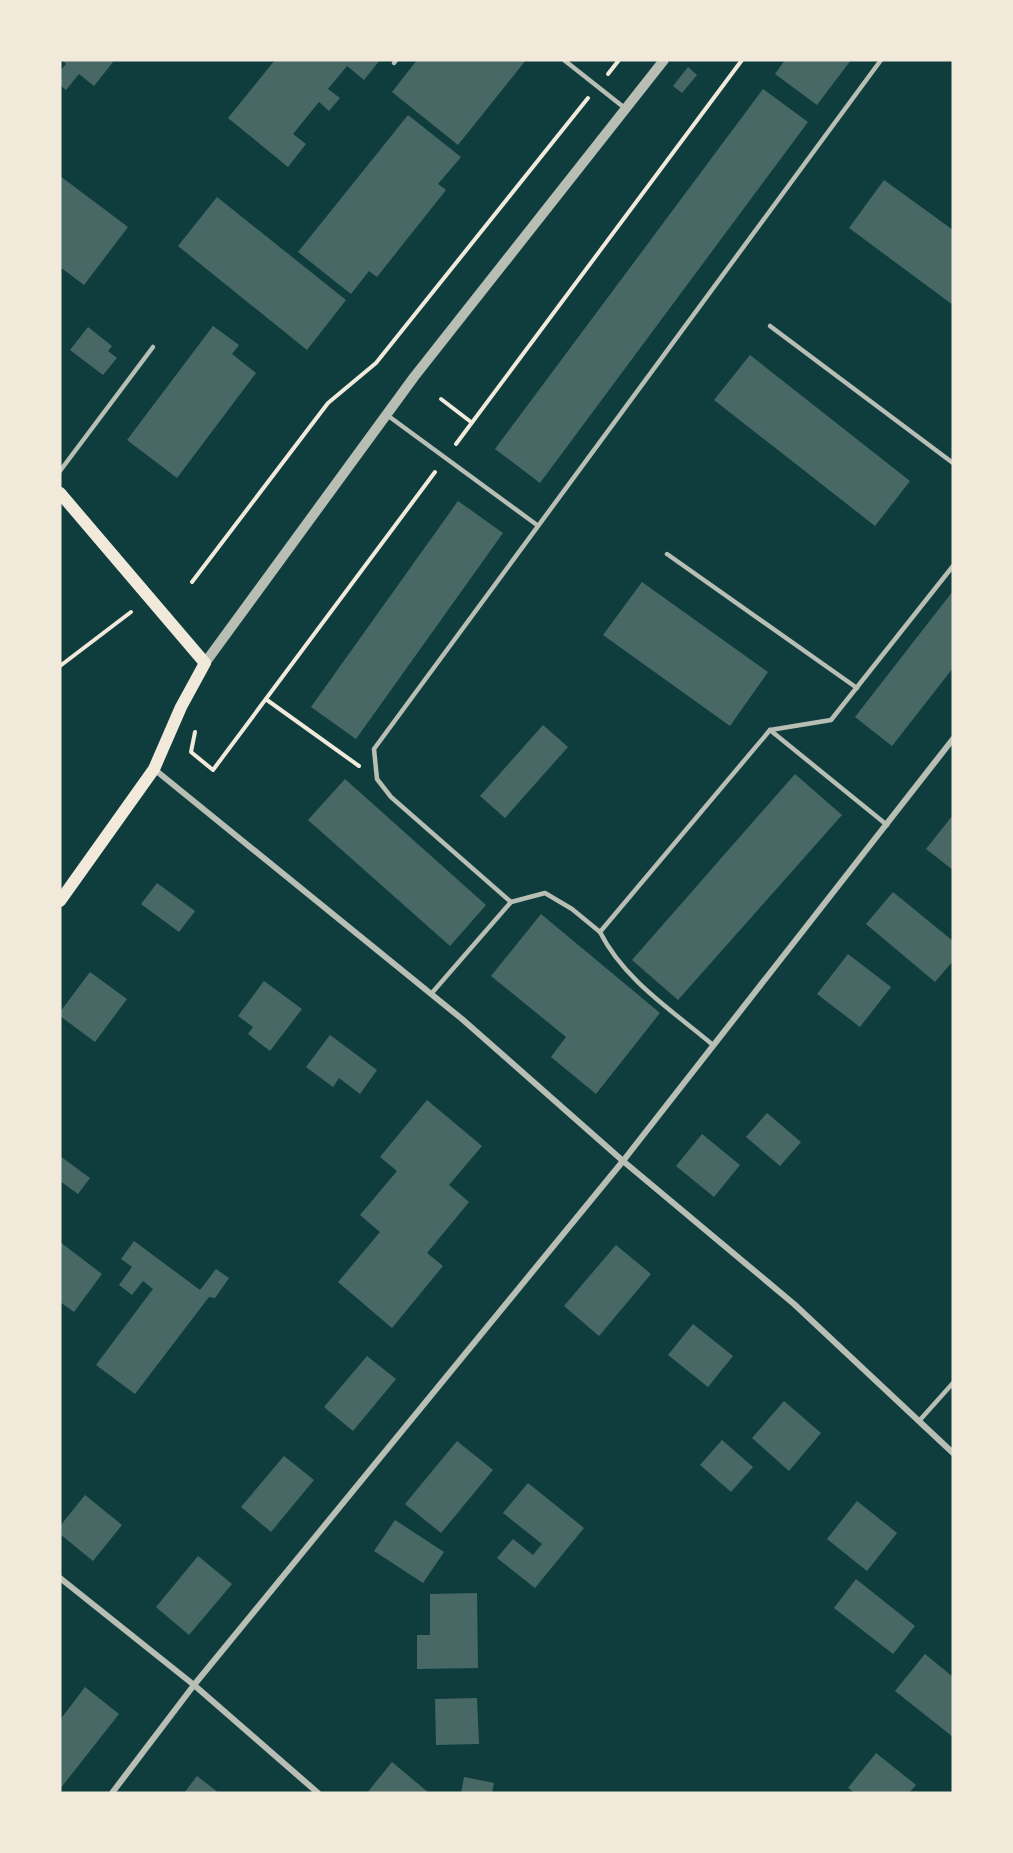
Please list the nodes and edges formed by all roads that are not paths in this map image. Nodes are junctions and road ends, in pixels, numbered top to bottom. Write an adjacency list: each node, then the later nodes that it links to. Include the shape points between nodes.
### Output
1 (564, 60): 4 (lane)
2 (664, 60): 4 (street)
3 (881, 60): 11 (lane)
4 (626, 109): 7 (street)
5 (770, 326): 8 (lane)
6 (153, 347): 9 (lane)
7 (387, 416): 11 (lane); 14 (street)
8 (953, 463)
9 (60, 471)
10 (60, 493): 14 (main road)
11 (537, 525): 21 (lane, via 374,749 378,779 391,797)
12 (667, 554): 15 (lane)
13 (953, 566): 15 (lane)
14 (206, 663): 18 (main road, via 181,707)
15 (857, 688): 16 (lane, via 831,720)
16 (770, 729): 19 (lane); 22 (lane)
17 (953, 739): 19 (street)
18 (154, 769): 20 (main road); 23 (street)
19 (887, 825): 24 (street)
20 (60, 901)
21 (511, 902): 22 (lane, via 545,893); 23 (lane)
22 (600, 932): 24 (lane, via 611,954 628,972)
23 (431, 994): 25 (street)
24 (713, 1044): 25 (street)
25 (622, 1161): 27 (street, via 794,1304); 30 (street)
26 (953, 1383): 27 (lane)
27 (920, 1421): 28 (street)
28 (953, 1452)
29 (60, 1578): 30 (street)
30 (194, 1685): 31 (street); 32 (street)
31 (112, 1793)
32 (318, 1793)

